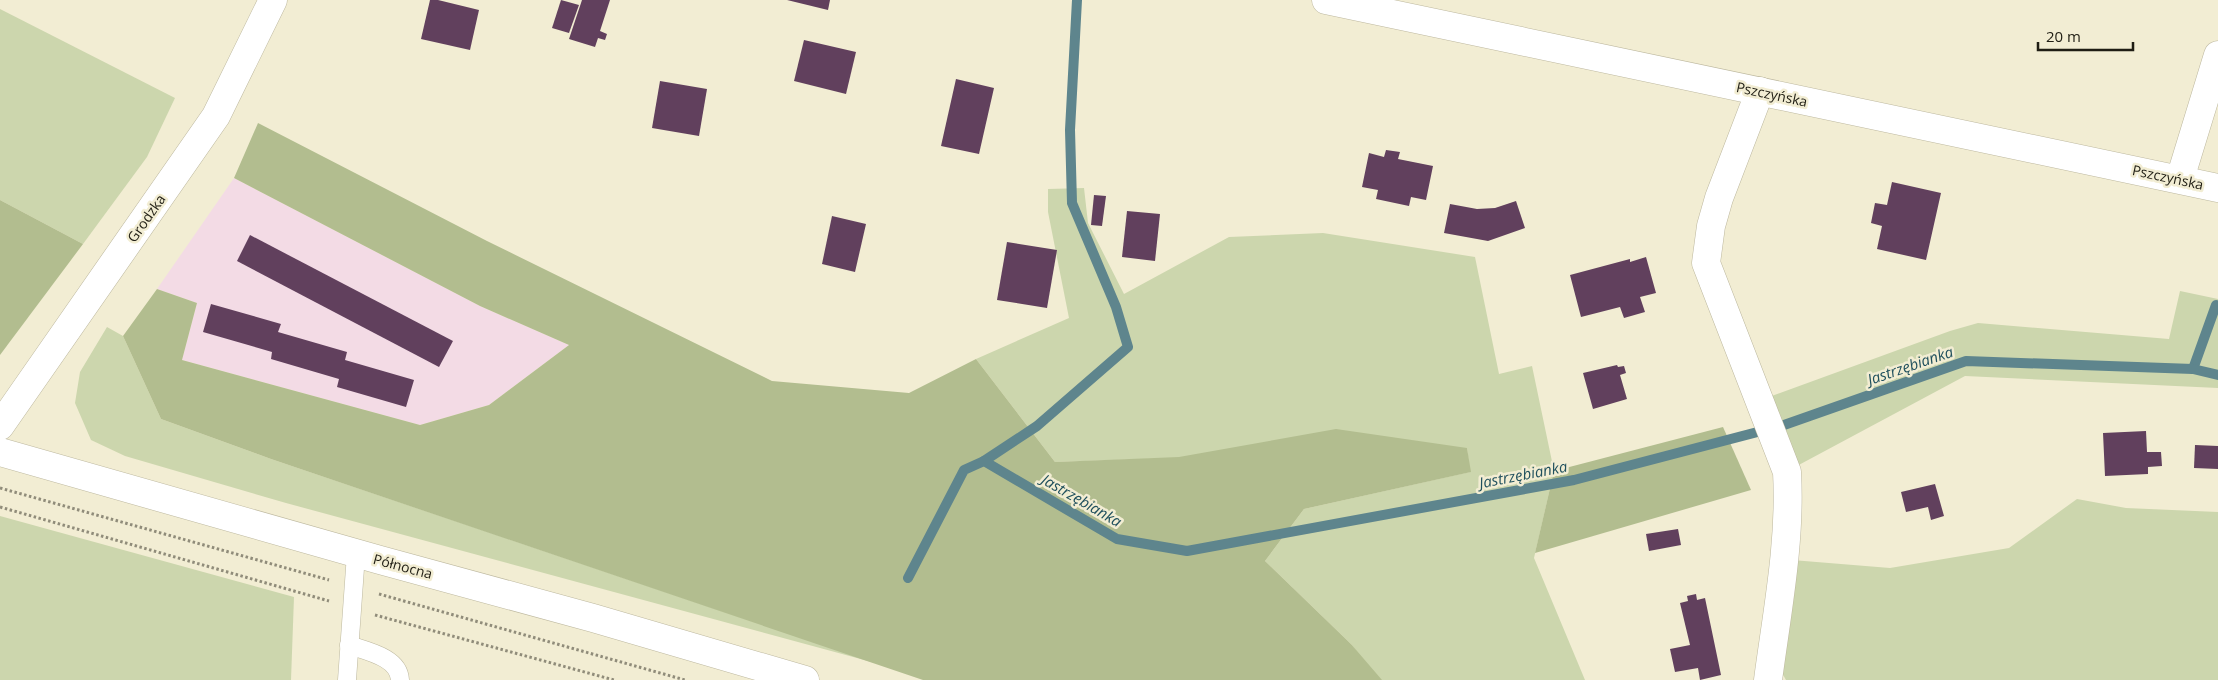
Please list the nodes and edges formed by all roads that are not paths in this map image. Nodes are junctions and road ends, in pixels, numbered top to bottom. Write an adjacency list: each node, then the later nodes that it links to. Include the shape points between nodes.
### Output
1 (273, 0): 7 (street, Grodzka, via 216,116)
2 (1326, 0): 4 (street, Pszczyńska)
3 (2218, 55): 5 (street)
4 (1760, 91): 5 (street, Pszczyńska); 14 (street, via 1719,198 1706,263 1787,472 1789,496 1782,575)
5 (2180, 179): 6 (street, Pszczyńska)
6 (2218, 188)
7 (0, 426)
8 (0, 452): 9 (street, Północna)
9 (356, 554): 10 (lane); 13 (street, Północna)
10 (349, 645): 11 (lane); 12 (lane, via 382,656 392,664)
11 (346, 680)
12 (400, 680)
13 (805, 680)
14 (1768, 680)

